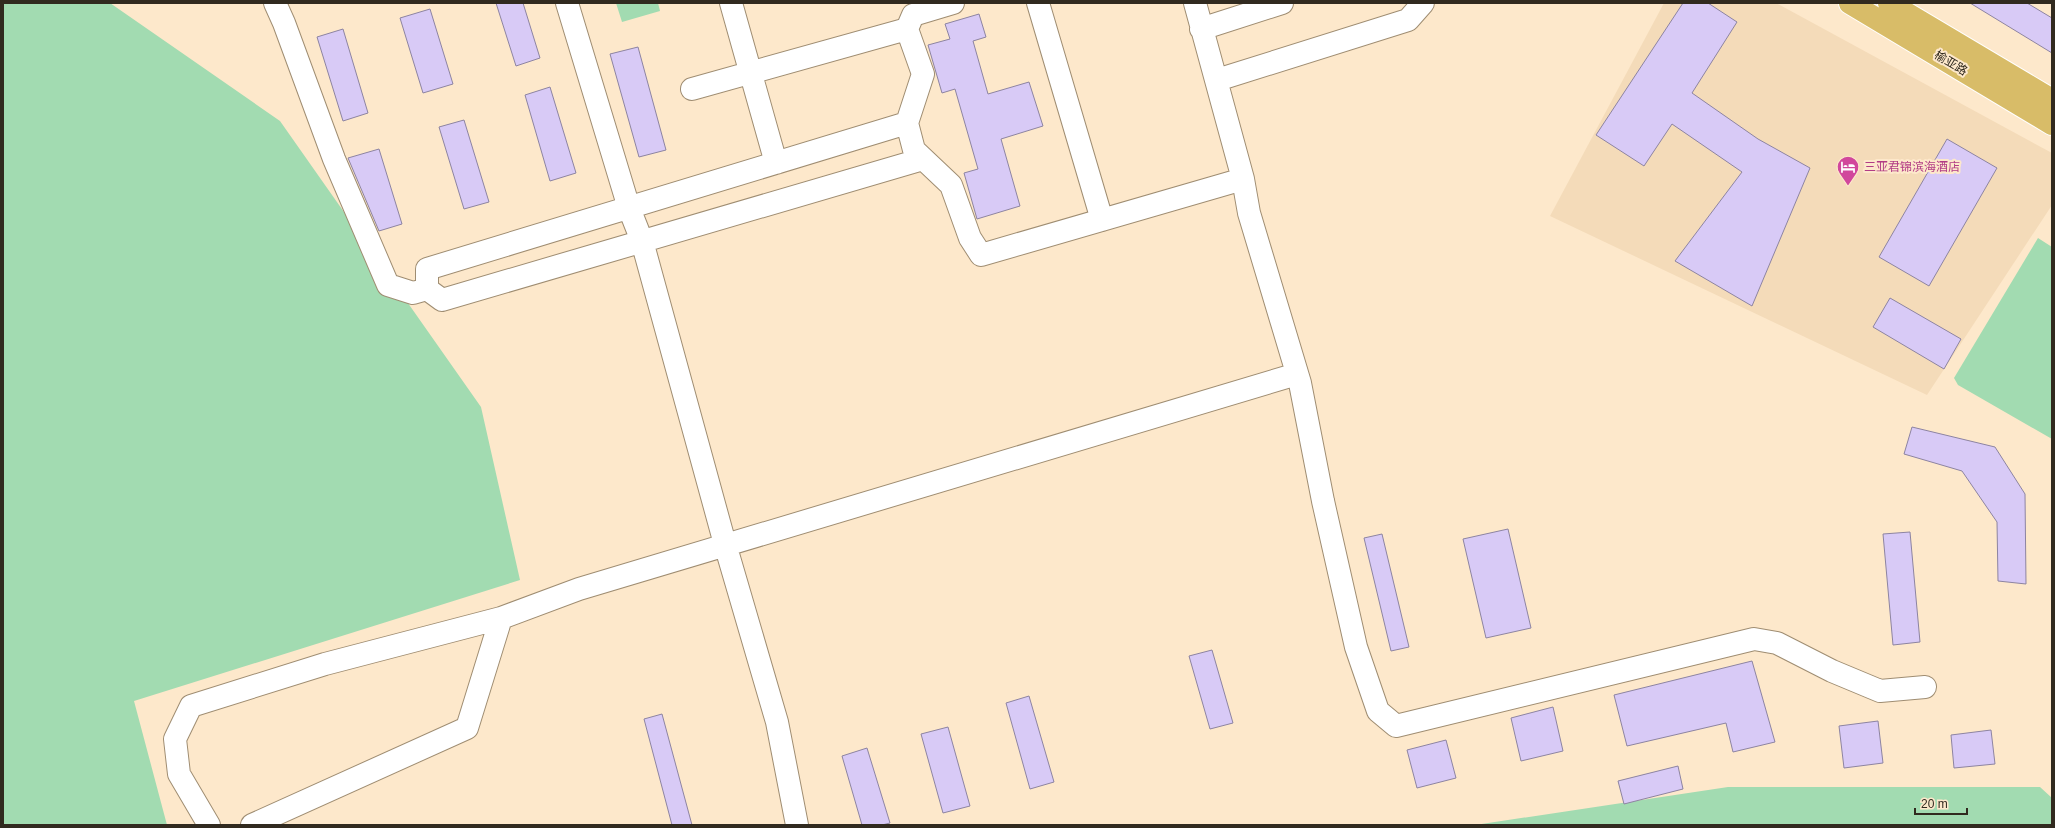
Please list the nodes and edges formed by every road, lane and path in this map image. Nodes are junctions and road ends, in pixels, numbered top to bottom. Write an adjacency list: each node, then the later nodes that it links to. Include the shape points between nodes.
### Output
1 (275, 3): 25 (lane, via 334,159 388,285 413,293)
2 (567, 3): 22 (lane)
3 (731, 3): 13 (lane)
4 (953, 3): 11 (lane, via 913,15)
5 (1038, 3): 23 (lane)
6 (1195, 3): 12 (lane)
7 (1282, 3): 12 (lane)
8 (1422, 3): 14 (lane, via 1408,20)
9 (1850, 3): 18 (highway, 榆亚路)
10 (1889, 3): 16 (highway, 榆亚路)
11 (907, 29): 13 (lane); 17 (lane, via 923,74)
12 (1201, 29): 14 (lane)
13 (751, 73): 15 (lane); 20 (lane)
14 (1217, 80): 21 (lane)
15 (692, 89)
16 (2052, 100)
17 (907, 123): 19 (lane, via 914,150); 20 (lane)
18 (2052, 124)
19 (923, 158): 23 (lane, via 951,185 970,238 981,255); 24 (lane)
20 (776, 163): 22 (lane)
21 (1243, 179): 23 (lane); 26 (lane, via 1249,213)
22 (629, 208): 24 (lane); 25 (lane, via 427,269)
23 (1102, 220)
24 (642, 241): 25 (lane, via 442,300); 27 (lane)
25 (427, 289)
26 (1297, 374): 27 (lane); 29 (lane, via 1356,647 1378,711 1396,726 1754,639 1777,643 1832,671 1880,691)
27 (725, 544): 28 (lane, via 579,589); 32 (lane, via 777,722)
28 (501, 618): 30 (lane, via 325,664 191,706 175,739 179,774); 31 (lane, via 467,728)
29 (1925, 687)
30 (209, 825)
31 (252, 825)
32 (797, 825)

